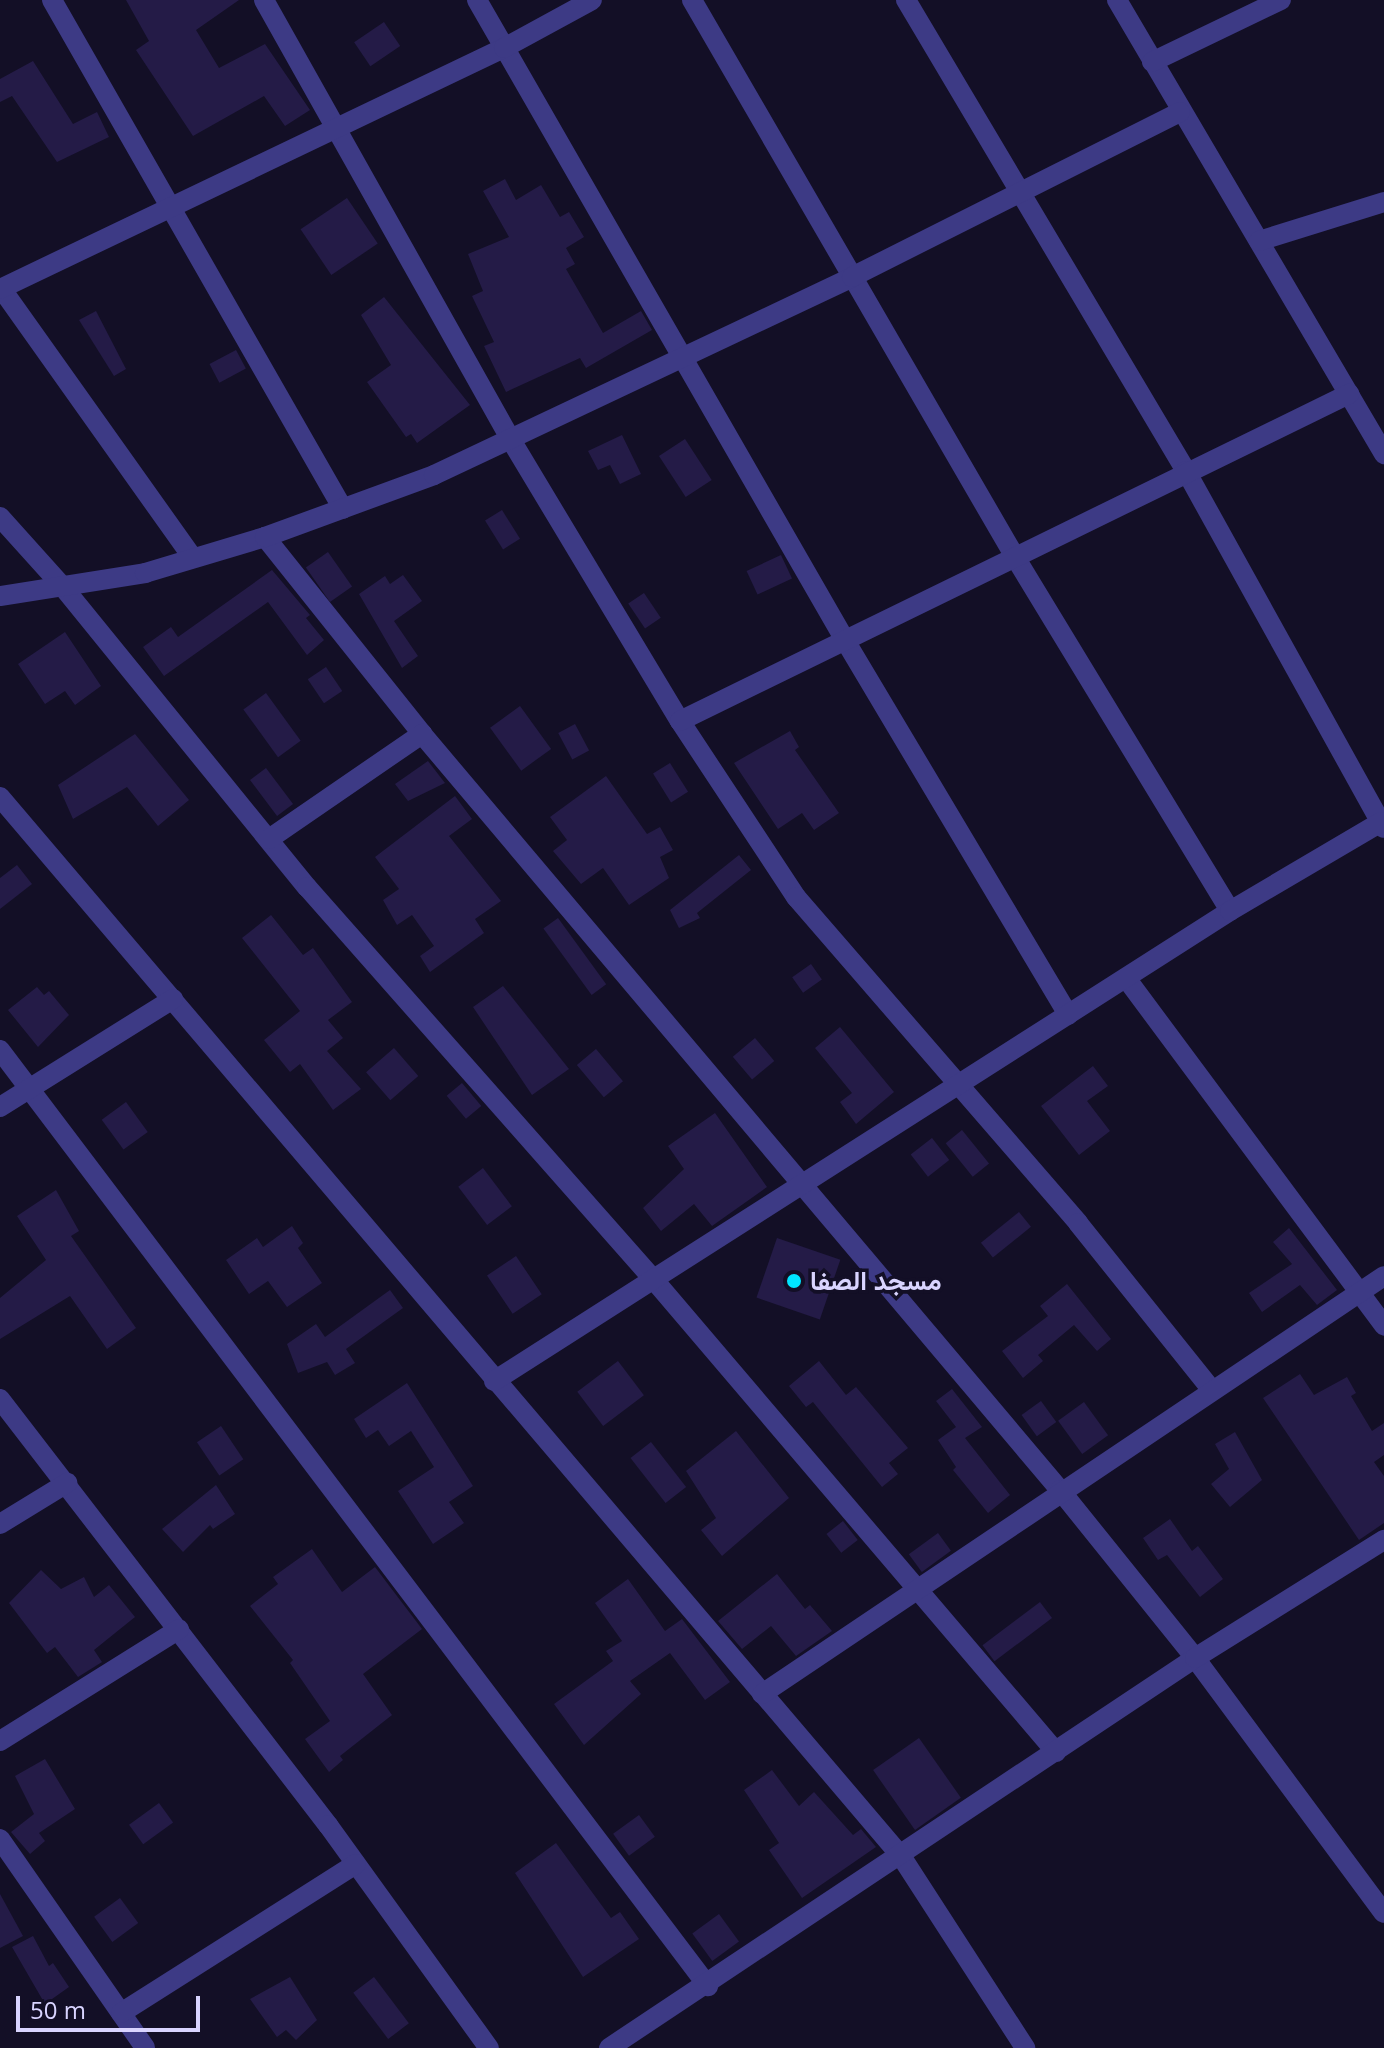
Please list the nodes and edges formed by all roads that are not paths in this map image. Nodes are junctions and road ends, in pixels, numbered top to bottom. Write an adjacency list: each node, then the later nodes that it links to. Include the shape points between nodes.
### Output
1 (52, 0): 15 (street)
2 (264, 0): 12 (street)
3 (477, 0): 9 (street)
4 (592, 0): 9 (street)
5 (692, 0): 17 (street)
6 (906, 0): 13 (street)
7 (1117, 0): 10 (street)
8 (1281, 0): 10 (street)
9 (504, 48): 12 (street); 19 (street)
10 (1152, 62): 11 (street)
11 (1180, 112): 13 (street); 16 (street)
12 (335, 127): 15 (street); 21 (street)
13 (1019, 189): 17 (street); 23 (street)
14 (1384, 202): 16 (street)
15 (172, 209): 18 (street); 24 (street)
16 (1259, 241): 20 (street)
17 (852, 277): 19 (street); 27 (street)
18 (1, 288): 28 (street)
19 (683, 358): 21 (street); 31 (street)
20 (1349, 394): 22 (street); 23 (street)
21 (511, 440): 24 (street); 32 (street)
22 (1384, 454)
23 (1186, 471): 27 (street); 35 (street)
24 (343, 509): 26 (street)
25 (0, 517): 29 (street)
26 (265, 537): 28 (street); 33 (street)
27 (1015, 557): 31 (street); 37 (street)
28 (193, 558): 29 (street, via 145,573)
29 (63, 587): 30 (street); 36 (street)
30 (0, 596)
31 (846, 642): 32 (street); 40 (street)
32 (680, 721): 42 (street, via 796,897)
33 (422, 734): 36 (street); 45 (street)
34 (0, 797): 39 (street)
35 (1382, 825): 37 (street)
36 (269, 839): 47 (street)
37 (1230, 911): 38 (street)
38 (1126, 978): 40 (street); 48 (street)
39 (173, 999): 43 (street); 50 (street)
40 (1068, 1015): 42 (street)
41 (0, 1050): 43 (street)
42 (960, 1086): 45 (street); 51 (street)
43 (29, 1089): 44 (street); 67 (street)
44 (0, 1107)
45 (804, 1184): 47 (street); 54 (street)
46 (1384, 1276): 48 (street)
47 (654, 1280): 50 (street); 57 (street)
48 (1359, 1292): 49 (street); 51 (street)
49 (1384, 1326)
50 (494, 1381): 60 (street)
51 (1212, 1390): 54 (street)
52 (0, 1399): 53 (street)
53 (67, 1483): 55 (street); 58 (street)
54 (1060, 1490): 57 (street); 59 (street)
55 (0, 1524)
56 (1384, 1540): 59 (street)
57 (918, 1588): 60 (street); 62 (street)
58 (179, 1629): 61 (street); 65 (street)
59 (1195, 1658): 62 (street); 66 (street)
60 (762, 1694): 64 (street)
61 (0, 1741)
62 (1056, 1752): 64 (street)
63 (0, 1839): 68 (street)
64 (901, 1856): 67 (street); 72 (street)
65 (356, 1864): 68 (street); 70 (street)
66 (1384, 1913)
67 (708, 1986): 71 (street)
68 (121, 2013): 69 (street)
69 (145, 2048)
70 (489, 2048)
71 (609, 2048)
72 (1025, 2048)

